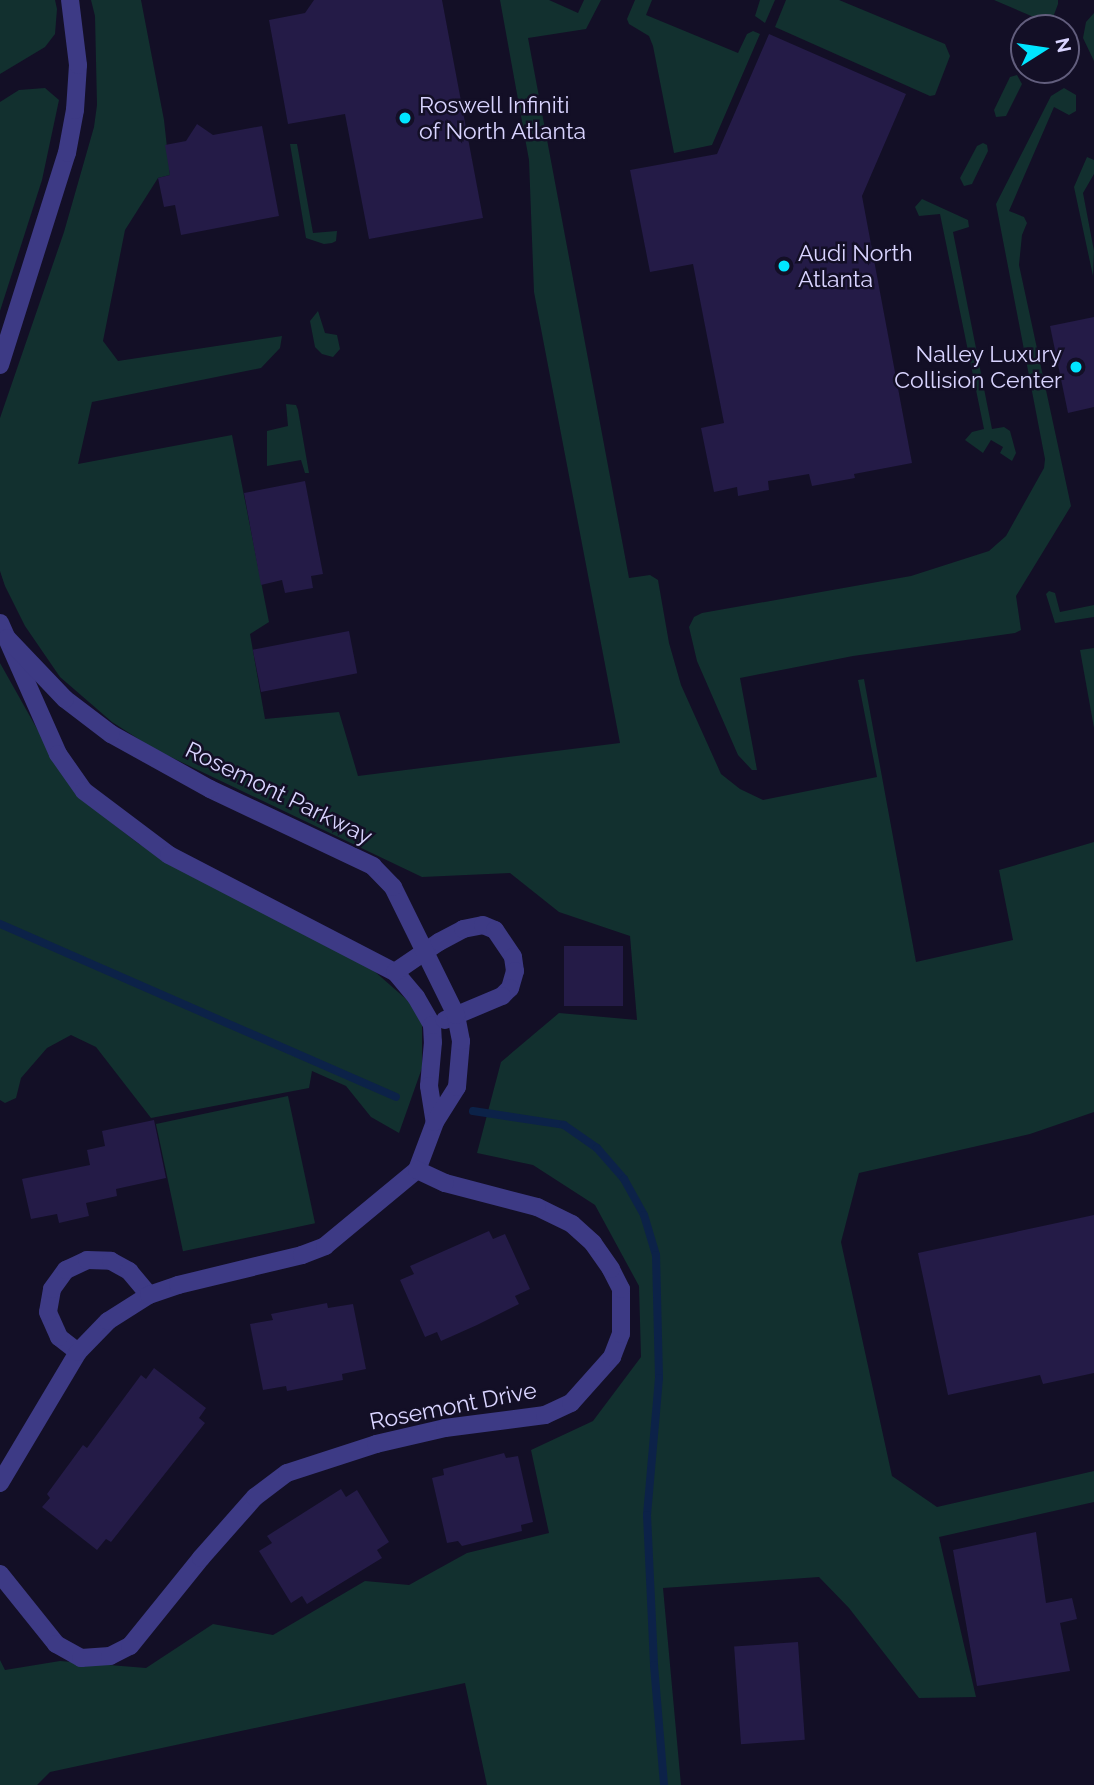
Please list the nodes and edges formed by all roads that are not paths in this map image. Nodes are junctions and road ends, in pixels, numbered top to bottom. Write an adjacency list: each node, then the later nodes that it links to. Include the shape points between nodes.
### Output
1 (70, 0): 2 (street, via 78,65 69,142)
2 (0, 365)
3 (4, 631): 4 (street, Rosemont Parkway, via 65,699 111,734 210,789 373,866 393,887); 5 (street, Rosemont Parkway, via 58,754 85,791 169,855)
4 (422, 952): 5 (street); 6 (street, Rosemont Parkway); 6 (street, via 463,929 484,925 495,930 513,957 510,988 502,996)
5 (395, 972): 7 (street, Rosemont Parkway)
6 (456, 1015): 7 (street); 8 (street, Rosemont Parkway, via 461,1041 457,1087)
7 (432, 1025): 8 (street, via 429,1086)
8 (435, 1122): 9 (street, Rosemont Parkway)
9 (417, 1170): 10 (street, Rosemont Parkway, via 325,1246); 13 (street, Rosemont Drive, via 445,1183 537,1207 572,1224 611,1269 621,1289 621,1334 612,1357 571,1403 545,1415 445,1428 376,1444 287,1473 255,1497 130,1646 110,1656 81,1658 56,1644)
10 (149, 1295): 11 (street, Rosemont Parkway, via 108,1321); 11 (street, via 129,1271 111,1261 87,1260 66,1270 52,1289 48,1312 59,1337)
11 (78, 1352): 12 (street, Rosemont Parkway)
12 (0, 1483)
13 (0, 1574)

